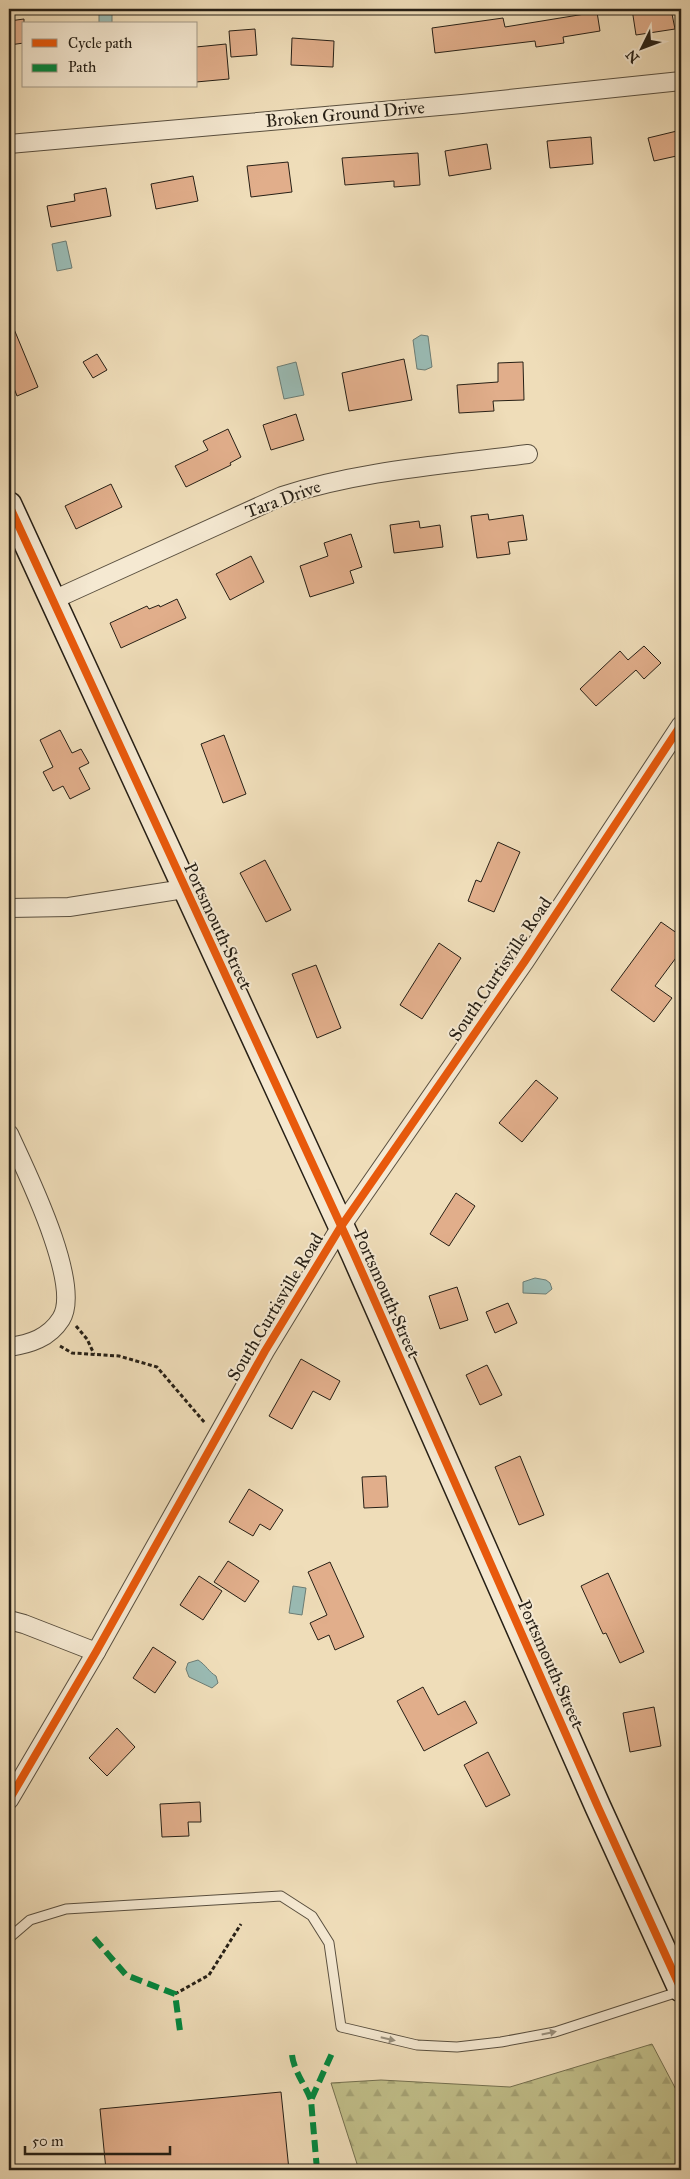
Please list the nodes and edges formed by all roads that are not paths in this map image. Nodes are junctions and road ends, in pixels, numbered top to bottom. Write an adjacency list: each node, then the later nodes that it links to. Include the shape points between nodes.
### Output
1 (681, 81): 2 (street, Broken Ground Drive, via 442,106)
2 (9, 144)
3 (528, 454): 5 (street, Tara Drive, via 373,473 309,487 282,496)
4 (9, 505): 5 (street, Portsmouth Street)
5 (53, 600): 7 (street, Portsmouth Street)
6 (681, 724): 10 (street, South Curtisville Road, via 525,961)
7 (184, 889): 8 (street, via 68,907); 10 (street, Portsmouth Street)
8 (9, 908)
9 (9, 1134): 11 (street, via 58,1253 66,1296 62,1318 47,1335 27,1344)
10 (340, 1228): 13 (street, South Curtisville Road, via 217,1436); 16 (street, Portsmouth Street)
11 (9, 1346)
12 (9, 1620): 13 (street)
13 (96, 1652): 14 (street, South Curtisville Road)
14 (9, 1800)
15 (9, 1938): 16 (lane, one-way to 16, via 30,1920 66,1909 281,1896 312,1916 329,1943 341,2027 418,2046 457,2047 554,2032)
16 (681, 1990)

